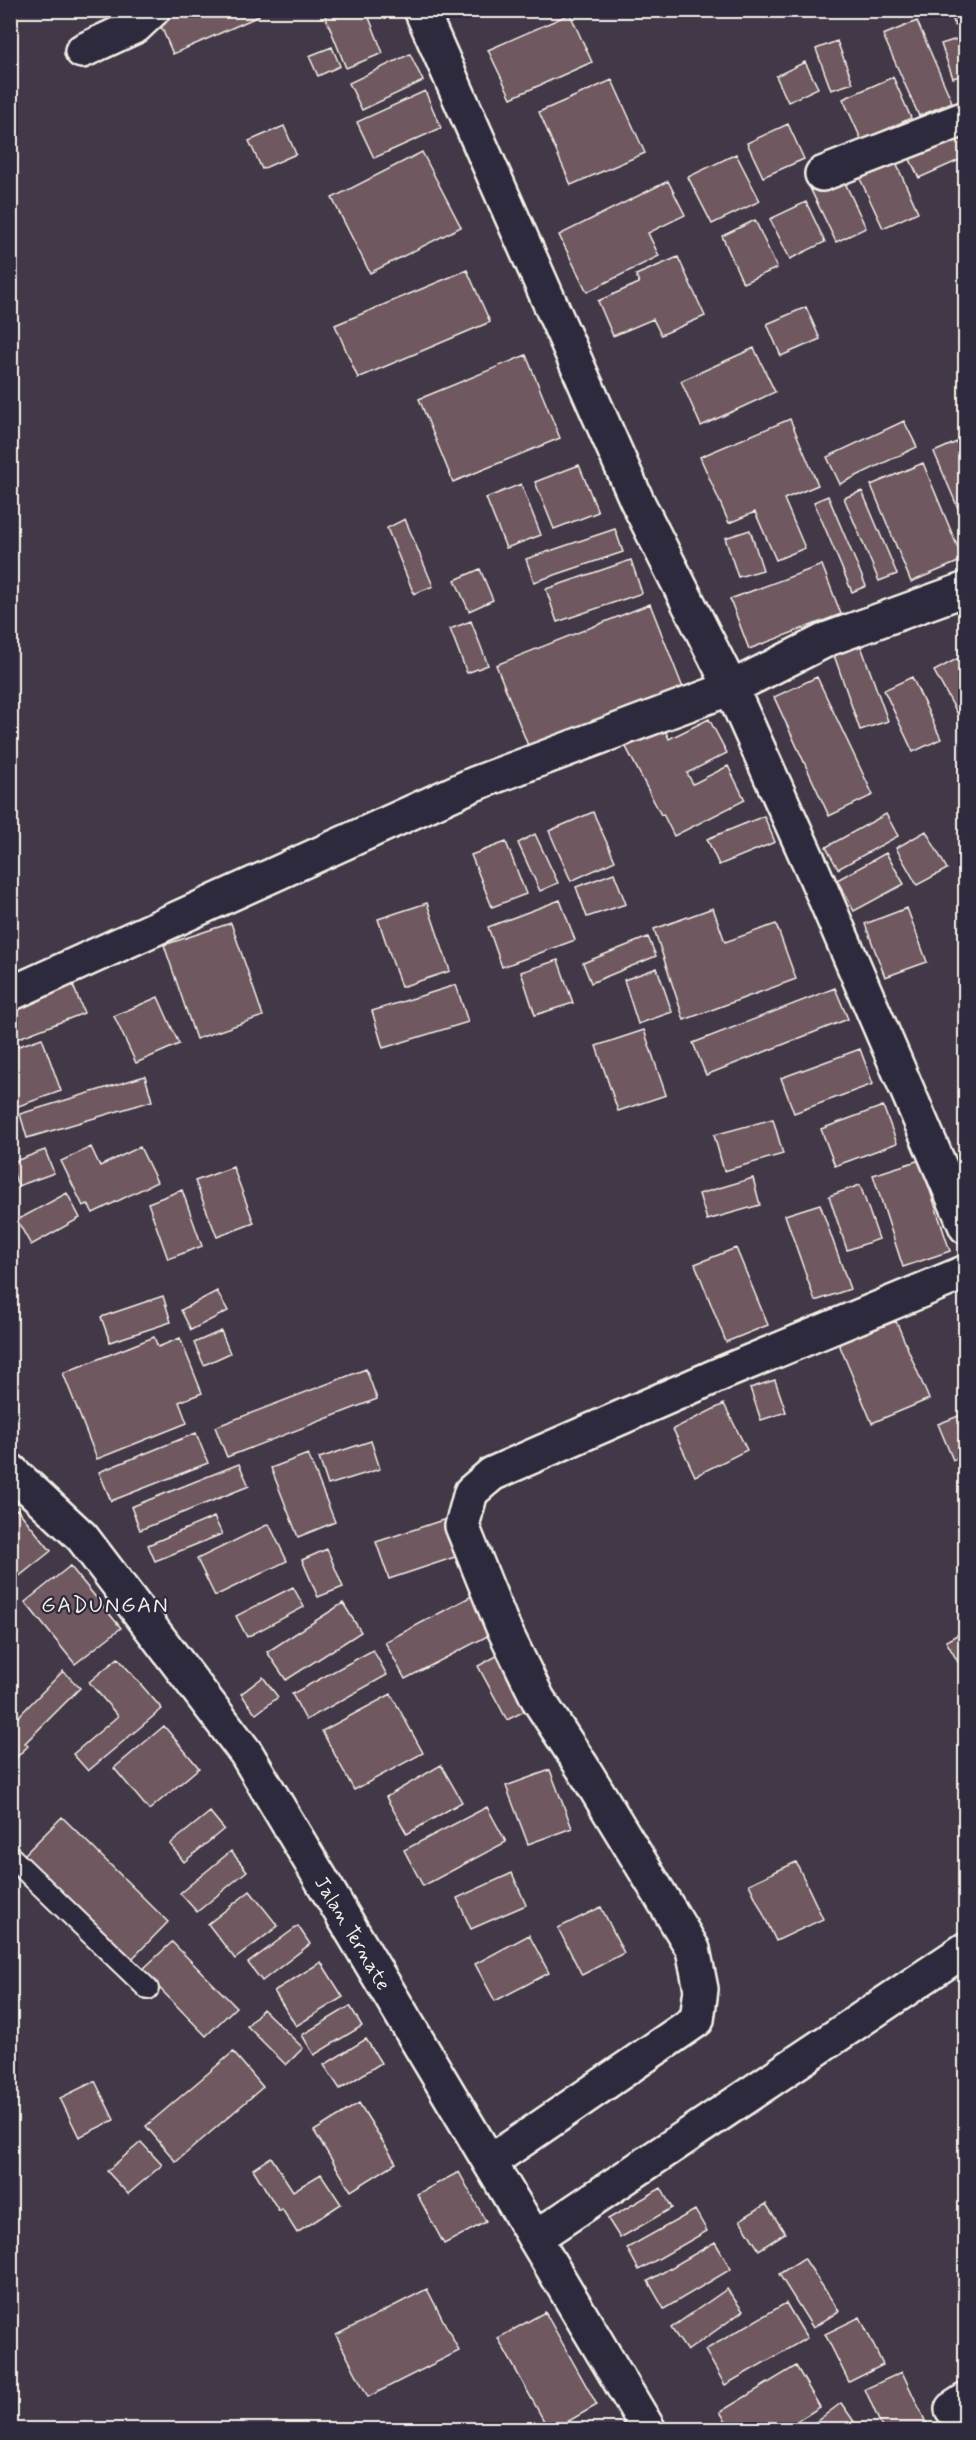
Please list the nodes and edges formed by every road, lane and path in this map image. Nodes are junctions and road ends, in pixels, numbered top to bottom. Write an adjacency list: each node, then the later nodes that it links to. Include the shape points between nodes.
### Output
1 (153, 10): 3 (street, via 136,26)
2 (421, 10): 7 (street, via 638,501)
3 (82, 51)
4 (966, 118): 5 (street)
5 (822, 174)
6 (966, 589): 7 (street, via 828,639)
7 (731, 688): 8 (street, via 474,784); 9 (street)
8 (10, 994)
9 (966, 1227)
10 (966, 1272): 15 (street, via 492,1474 471,1492 462,1526 502,1625 538,1699 693,1949 701,1989 697,2020)
11 (10, 1470): 15 (street, Jalan Ternate, via 82,1537 246,1753)
12 (10, 1856): 14 (lane)
13 (966, 1949): 16 (street)
14 (148, 1989)
15 (490, 2162): 16 (street, Jalan Ternate)
16 (535, 2238): 17 (street, Jalan Ternate)
17 (649, 2430)

